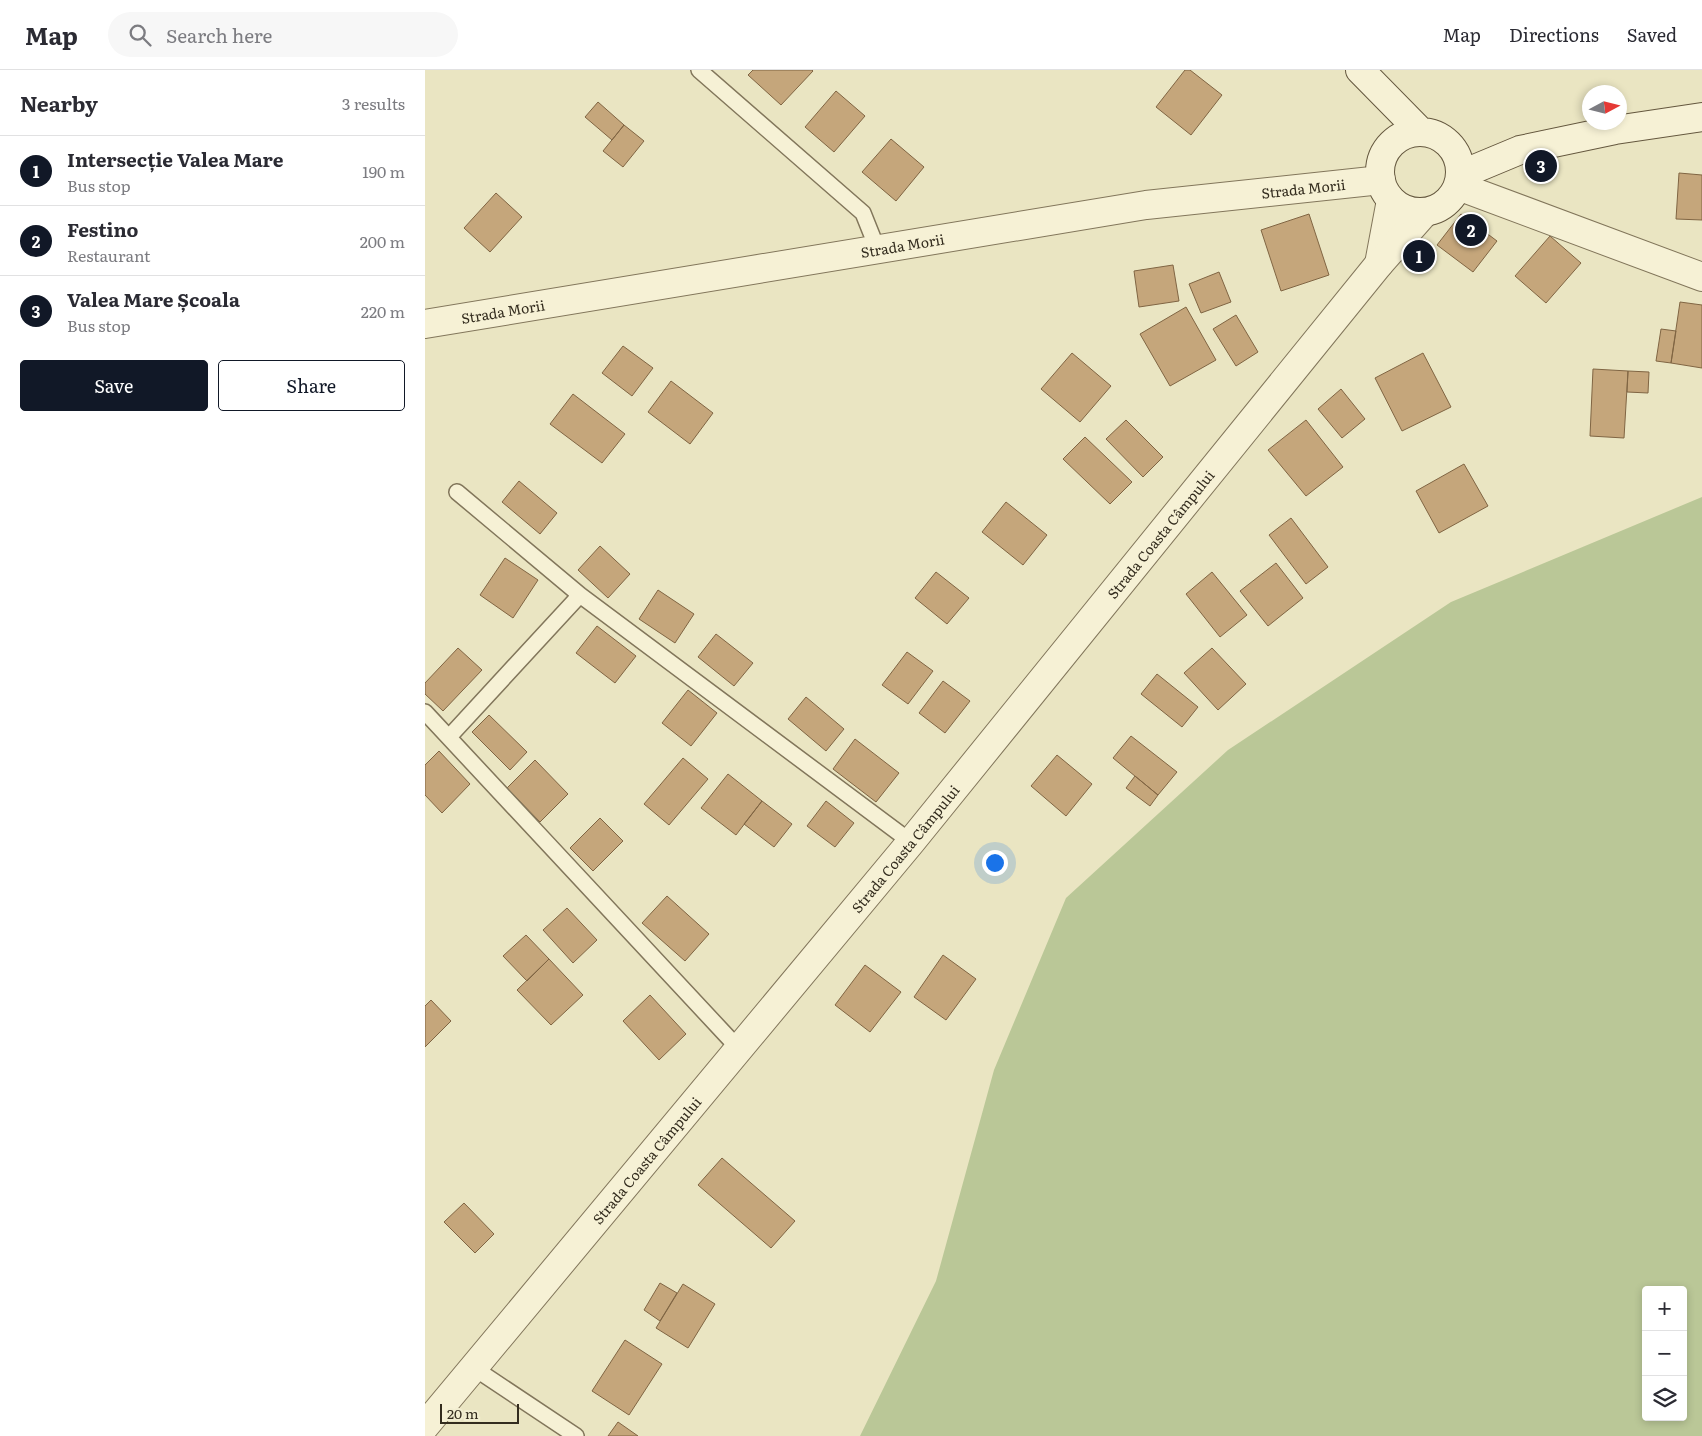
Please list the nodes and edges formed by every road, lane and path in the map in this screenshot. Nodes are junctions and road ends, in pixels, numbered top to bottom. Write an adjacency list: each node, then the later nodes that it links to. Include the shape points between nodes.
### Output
1 (699, 70): 11 (lane, via 863,213)
2 (1367, 78): 4 (street); 5 (street)
3 (1702, 117): 7 (street, via 1615,130)
4 (1420, 132): 5 (street, via 1403,136); 6 (street, via 1437,135)
5 (1389, 146): 9 (street, via 1381,162)
6 (1452, 146): 7 (street); 8 (street, via 1459,160)
7 (1520, 150): 8 (street)
8 (1459, 180): 10 (street, via 1445,204); 13 (street)
9 (1386, 190): 10 (street, via 1400,207); 11 (street, Strada Morii, via 1146,205); 12 (street, Strada Coasta Câmpului)
10 (1425, 212): 12 (street, Strada Coasta Câmpului)
11 (877, 248): 14 (street, Strada Morii)
12 (1379, 264): 19 (street, Strada Coasta Câmpului)
13 (1702, 277)
14 (425, 324)
15 (457, 492): 16 (lane)
16 (580, 595): 18 (lane); 19 (lane)
17 (425, 712): 18 (lane)
18 (449, 737): 20 (lane)
19 (911, 842): 20 (street, Strada Coasta Câmpului)
20 (739, 1049): 21 (street, Strada Coasta Câmpului)
21 (474, 1368): 22 (street, Strada Coasta Câmpului); 23 (lane)
22 (425, 1426)
23 (576, 1436)

